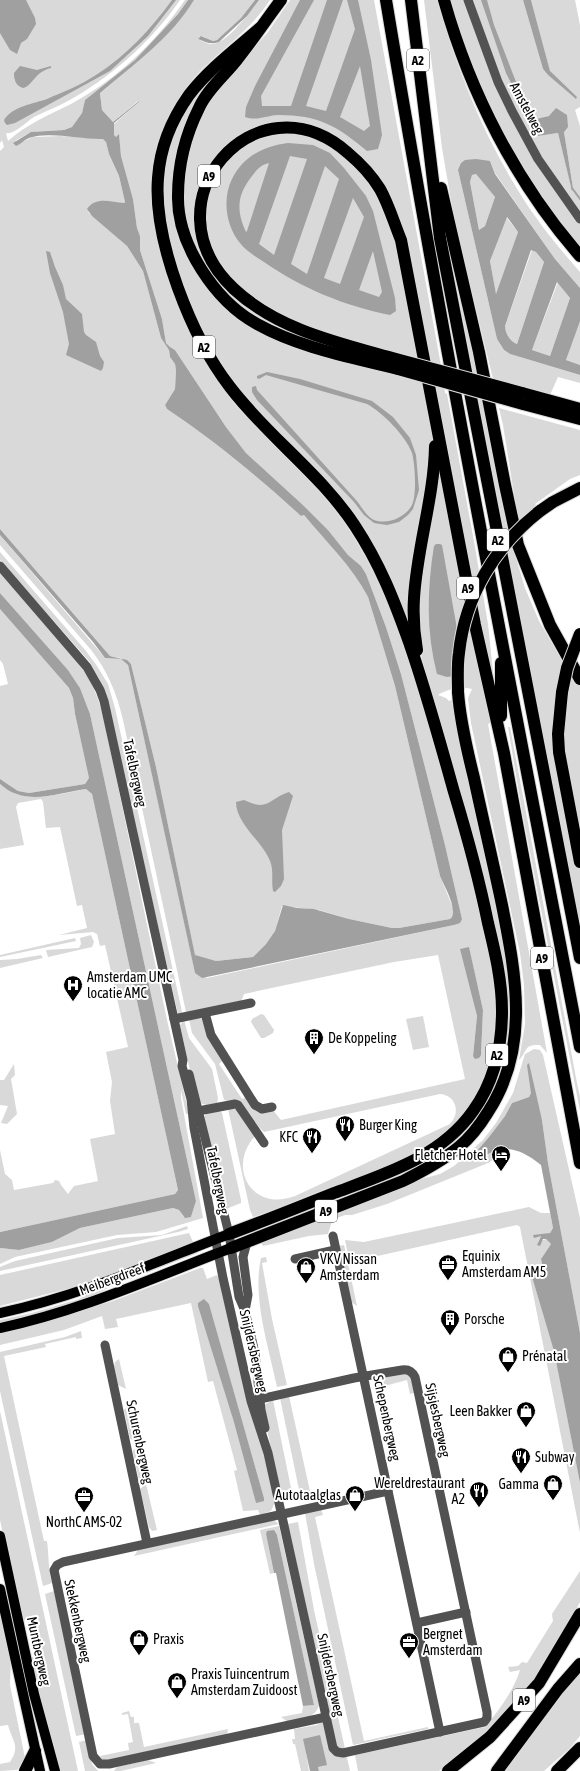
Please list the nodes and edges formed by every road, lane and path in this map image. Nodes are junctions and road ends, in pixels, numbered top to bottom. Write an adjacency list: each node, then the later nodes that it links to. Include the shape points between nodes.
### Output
1 (281, 0): 6 (highway, A2)
2 (386, 0): 19 (highway, A2)
3 (411, 0): 7 (highway, A2)
4 (444, 0): 9 (highway, via 480,100 505,148 527,186 562,236)
5 (468, 0): 8 (street, Amstelweg, via 498,82 512,111 538,159)
6 (260, 28): 10 (highway, A2, via 199,106 185,140 179,169 178,197 188,243 207,279 222,297 256,324 296,341); 21 (highway, A2, via 205,76 188,96 167,136 158,176 158,196 171,266 204,346 229,386 336,500 355,525 388,584)
7 (425, 121): 17 (highway, A2, via 479,352 518,545); 25 (highway, A2, via 440,238)
8 (580, 219)
9 (580, 256)
10 (397, 364): 11 (highway, A9, bridge); 14 (highway, A9, via 297,329 254,305 233,288 219,272 203,240 200,223 205,187 214,167 225,153 253,135 272,129 309,131 329,139 356,160 380,189 401,240)
11 (522, 399): 12 (highway, A9); 13 (highway, A9)
12 (580, 409)
13 (580, 419)
14 (435, 421): 21 (highway, A2, via 433,480 414,598); 23 (highway, A9, via 475,625)
15 (580, 488): 37 (highway, A9, bridge, via 540,511 506,543 476,590 464,624 458,653 458,692 463,732 495,873 514,974 516,1036 505,1079 491,1109 470,1136 460,1147 430,1167 403,1181)
16 (0, 566): 28 (street, Tafelbergweg, via 87,667 100,690 108,715)
17 (550, 625): 20 (highway, via 562,641); 22 (highway, A2)
18 (580, 634): 24 (highway, bridge, via 567,668 558,734)
19 (502, 638): 23 (highway, A2, via 501,705); 29 (highway, A2)
20 (580, 657)
21 (419, 669): 34 (highway, A2, via 472,853 496,956 502,1021 499,1049 492,1074 472,1113 450,1136 426,1154 389,1172)
22 (580, 679)
23 (504, 753): 33 (highway, A9)
24 (580, 862)
25 (580, 958)
26 (251, 1003): 27 (street)
27 (205, 1013): 28 (street); 30 (street, via 211,1035 255,1105 262,1109)
28 (174, 1019): 31 (street, Tafelbergweg, via 183,1060 194,1090)
29 (580, 1047)
30 (272, 1107)
31 (196, 1112): 32 (street, via 238,1105); 34 (street, Tafelbergweg); 36 (street, Tafelbergweg, via 194,1128)
32 (264, 1143)
33 (580, 1163)
34 (229, 1234): 36 (main road, Meibergdreef); 38 (street, Tafelbergweg)
35 (333, 1236): 39 (street, Schepenbergweg)
36 (216, 1239): 40 (street, Tafelbergweg); 43 (main road, Meibergdreef, via 84,1290)
37 (247, 1242): 38 (highway, A9); 42 (street, Snijdersbergweg, via 243,1257 248,1295)
38 (231, 1248): 40 (main road, Meibergdreef); 42 (street, Snijdersbergweg, via 239,1297)
39 (336, 1250): 41 (street); 46 (street, Schepenbergweg)
40 (218, 1253): 44 (main road, Meibergdreef, via 111,1295); 47 (street, Snijdersbergweg)
41 (295, 1259)
42 (246, 1310): 47 (street, Snijdersbergweg, via 257,1364)
43 (0, 1313)
44 (0, 1328)
45 (105, 1346): 51 (street, Schurenbergweg)
46 (364, 1377): 47 (street, Sijsjesbergweg); 48 (street, Schepenbergweg); 53 (street, Sijsjesbergweg, via 405,1370 414,1375)
47 (256, 1400): 49 (street, Snijdersbergweg, via 269,1445 268,1453)
48 (388, 1491): 49 (street, Stekkenbergweg); 55 (street, Schepenbergweg)
49 (282, 1514): 51 (street, Stekkenbergweg); 57 (street, Snijdersbergweg)
50 (0, 1536): 64 (main road, Muntbergweg, via 34,1694)
51 (147, 1544): 57 (street, Stekkenbergweg, via 63,1562 56,1565 54,1570 93,1756 97,1762 102,1765 109,1764)
52 (0, 1589): 61 (main road, Muntbergweg)
53 (466, 1612): 55 (street); 58 (street, Sijsjesbergweg, via 487,1712)
54 (580, 1614): 65 (highway, A9, via 539,1683 490,1737)
55 (417, 1624): 59 (street, Schepenbergweg)
56 (580, 1664): 66 (highway, via 558,1689)
57 (326, 1717): 59 (street, Snijdersbergweg, via 333,1748 340,1753)
58 (486, 1720): 59 (street, Snijdersbergweg)
59 (440, 1732)
60 (580, 1748): 67 (highway)
61 (35, 1751): 62 (highway); 63 (main road, Muntbergweg)
62 (25, 1771)
63 (40, 1771)
64 (55, 1771)
65 (448, 1771)
66 (497, 1771)
67 (556, 1771)

